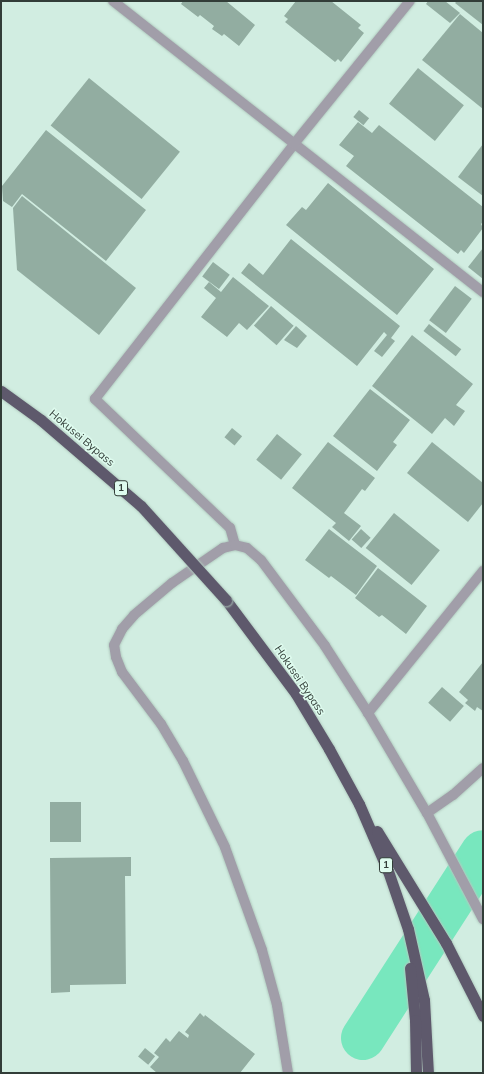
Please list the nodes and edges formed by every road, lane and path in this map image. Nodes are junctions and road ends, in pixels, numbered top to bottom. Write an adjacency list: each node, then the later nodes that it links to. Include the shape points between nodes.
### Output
1 (113, 1): 3 (street)
2 (410, 1): 3 (street)
3 (294, 144): 4 (street); 6 (street, via 95,399 230,528)
4 (483, 292)
5 (1, 391): 10 (highway, Hokusei Bypass / 1, bridge, via 46,424 141,506 226,600 296,694)
6 (235, 545): 8 (street, via 247,548 261,560 325,646); 15 (street, via 209,556 172,583 134,615 122,629 114,645 122,672 161,724 225,847 262,950 277,1005)
7 (483, 571): 8 (street)
8 (368, 713): 11 (street)
9 (483, 768): 11 (street, via 453,795)
10 (359, 804): 13 (highway, Hokusei Bypass / 1, via 388,871); 14 (highway, 1, via 421,902 459,967)
11 (426, 813): 12 (street)
12 (483, 918)
13 (408, 929): 16 (highway); 17 (highway, Hokusei Bypass / 1, via 424,1000)
14 (483, 1016)
15 (288, 1073)
16 (416, 1073)
17 (428, 1073)

